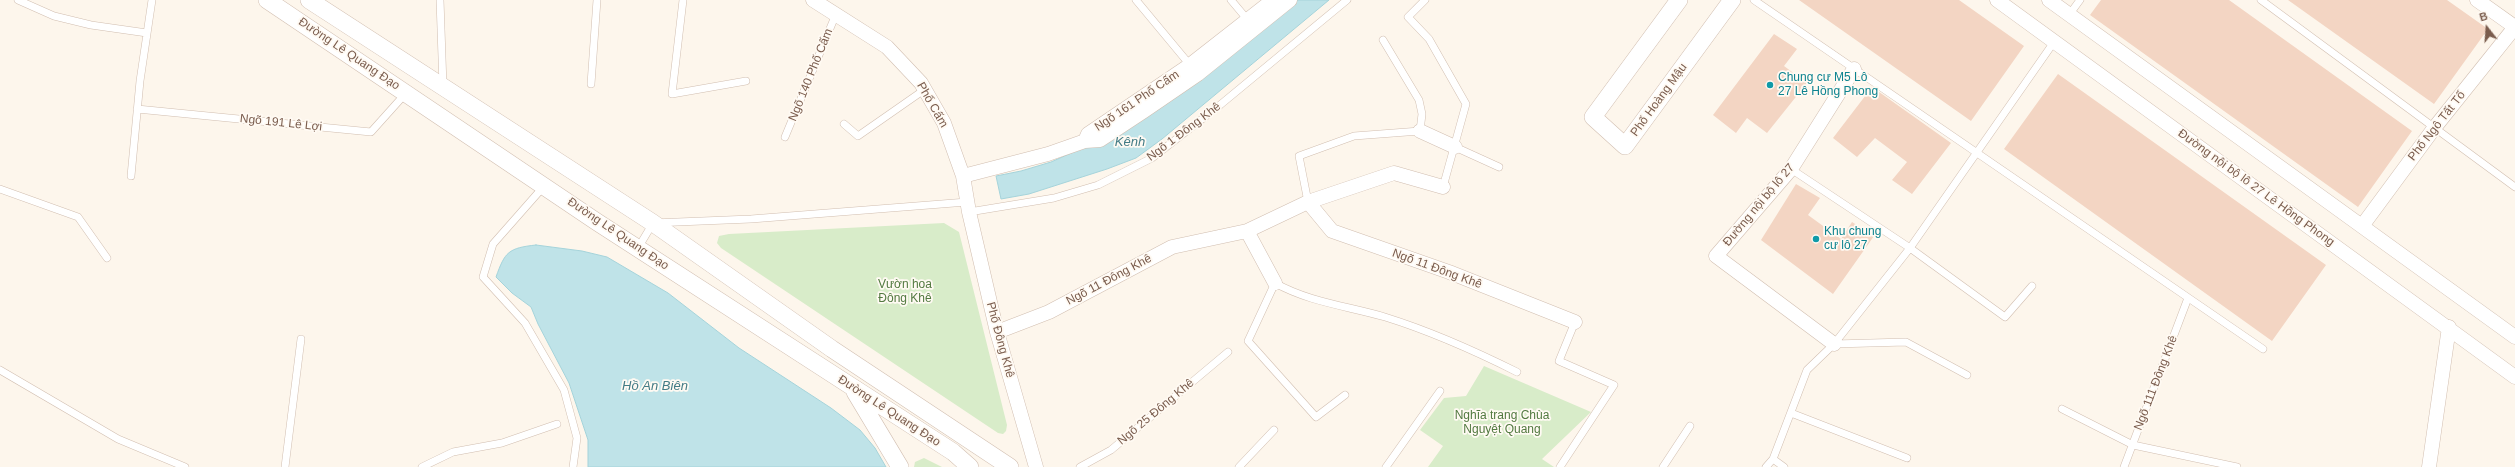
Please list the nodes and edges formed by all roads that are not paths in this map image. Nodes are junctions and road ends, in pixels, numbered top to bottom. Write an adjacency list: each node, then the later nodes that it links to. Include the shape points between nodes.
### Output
1 (18, 0): 26 (lane, via 54,16 91,25)
2 (152, 0): 26 (lane)
3 (267, 0): 35 (street, Đường Lê Quang Đạo)
4 (309, 0): 33 (street, Đường Lê Quang Đạo)
5 (440, 0): 33 (lane)
6 (597, 0): 32 (lane)
7 (683, 0): 31 (lane, via 672,94)
8 (812, 0): 22 (street, Phố Cấm)
9 (1136, 0): 29 (lane)
10 (1231, 0): 24 (lane)
11 (1347, 0): 52 (lane, Ngõ 1 Đông Khê, via 1152,158 1098,185 1054,198)
12 (1424, 0): 41 (lane, via 1408,17 1429,39 1466,104)
13 (1679, 0): 14 (street, Phố Hoàng Mậu, via 1593,117 1625,146)
14 (1732, 0)
15 (1754, 0): 30 (lane)
16 (1996, 0): 28 (street, Đường nội bộ lô 27 Lê Hồng Phong)
17 (2049, 0): 23 (street)
18 (2080, 0): 23 (lane)
19 (2261, 0): 38 (lane)
20 (2477, 0): 25 (street)
21 (1280, 2): 24 (street, Ngõ 161 Phố Cấm); 29 (street)
22 (836, 14): 34 (street, Phố Cấm, via 886,47 921,83); 40 (lane, Ngõ 140 Phố Cấm)
23 (2069, 15): 54 (street)
24 (1247, 19): 29 (street, Ngõ 161 Phố Cấm)
25 (2515, 27): 38 (street, Phố Ngô Tất Tố)
26 (147, 33): 36 (lane)
27 (1383, 40): 39 (lane, via 1419,100 1422,114)
28 (2054, 42): 42 (lane); 63 (street, Đường nội bộ lô 27 Lê Hồng Phong)
29 (1194, 69): 46 (street, Ngõ 161 Phố Cấm, via 1100,140 1086,141 1048,154)
30 (1854, 69): 42 (lane); 44 (street, Đường nội bộ lô 27)
31 (746, 81)
32 (591, 84)
33 (443, 87): 53 (street, Đường Lê Quang Đạo)
34 (924, 90): 37 (lane, via 858,136); 46 (street, Phố Cấm, via 944,124)
35 (406, 92): 36 (lane, Ngõ 191 Lê Lợi, via 371,132); 47 (street, Đường Lê Quang Đạo)
36 (137, 109): 45 (lane)
37 (844, 124)
38 (2435, 127): 49 (lane); 54 (street, Phố Ngô Tất Tố)
39 (1420, 130): 41 (street); 51 (lane, via 1354,136 1299,156)
40 (785, 137)
41 (1455, 147): 43 (lane); 48 (lane)
42 (1976, 153): 57 (lane); 61 (lane)
43 (1499, 167)
44 (1791, 169): 57 (lane); 67 (street, Đường nội bộ lô 27, via 1716,256)
45 (131, 176)
46 (963, 176): 52 (street, Phố Cấm)
47 (545, 185): 56 (street, Đường Lê Quang Đạo); 89 (lane, via 493,244 483,277 525,323 564,390 577,438)
48 (1443, 187): 51 (street, Ngõ 11 Đông Khê, via 1394,174)
49 (2515, 187)
50 (0, 189): 58 (lane, via 78,216)
51 (1308, 202): 55 (street, Ngõ 11 Đông Khê); 62 (street, Ngõ 11 Đông Khê, via 1332,230 1449,272)
52 (968, 207): 53 (lane, Ngõ 1 Đông Khê); 64 (street, Phố Đông Khê)
53 (653, 224): 56 (lane); 68 (street, Đường Lê Quang Đạo)
54 (2362, 226): 65 (street)
55 (1247, 231): 59 (street); 64 (street, Ngõ 11 Đông Khê, via 1172,247 1049,312)
56 (638, 248): 75 (street, Đường Lê Quang Đạo)
57 (1910, 248): 60 (lane, via 2005,317); 67 (lane)
58 (107, 258)
59 (1275, 283): 72 (lane, via 1297,296 1393,320 1467,348); 77 (lane, via 1248,341 1316,417)
60 (2032, 286)
61 (2188, 298): 69 (lane); 83 (lane, Ngõ 111 Đông Khê)
62 (1575, 322): 97 (lane, via 1559,361 1614,386)
63 (2449, 327): 74 (street, Đường nội bộ lô 27 Lê Hồng Phong); 103 (street)
64 (997, 332): 93 (street, Phố Đông Khê)
65 (2515, 337)
66 (301, 339): 87 (lane)
67 (1834, 344): 73 (lane, via 1906,342); 79 (lane, via 1807,370)
68 (832, 349): 75 (street); 92 (street, Đường Lê Quang Đạo)
69 (2263, 349)
70 (1228, 352): 94 (lane, Ngõ 25 Đông Khê, via 1111,450)
71 (0, 370): 86 (lane, via 118,439)
72 (1517, 372)
73 (1967, 375)
74 (2515, 377)
75 (852, 388): 90 (street); 91 (street, Đường Lê Quang Đạo, via 953,452)
76 (1440, 391): 96 (lane)
77 (1345, 395)
78 (2062, 409): 83 (lane)
79 (1791, 412): 84 (lane); 85 (lane)
80 (558, 424): 88 (lane, via 502,442 453,452)
81 (1690, 426): 98 (lane)
82 (1274, 430): 95 (lane)
83 (2133, 445): 101 (lane, Ngõ 111 Đông Khê); 102 (lane)
84 (1907, 458)
85 (1773, 459): 99 (lane); 100 (lane)
86 (185, 467)
87 (285, 467)
88 (422, 467)
89 (573, 467)
90 (900, 467)
91 (970, 467)
92 (1010, 467)
93 (1036, 467)
94 (1080, 467)
95 (1240, 467)
96 (1386, 467)
97 (1560, 467)
98 (1663, 467)
99 (1766, 467)
100 (1784, 467)
101 (2124, 467)
102 (2237, 467)
103 (2429, 467)

